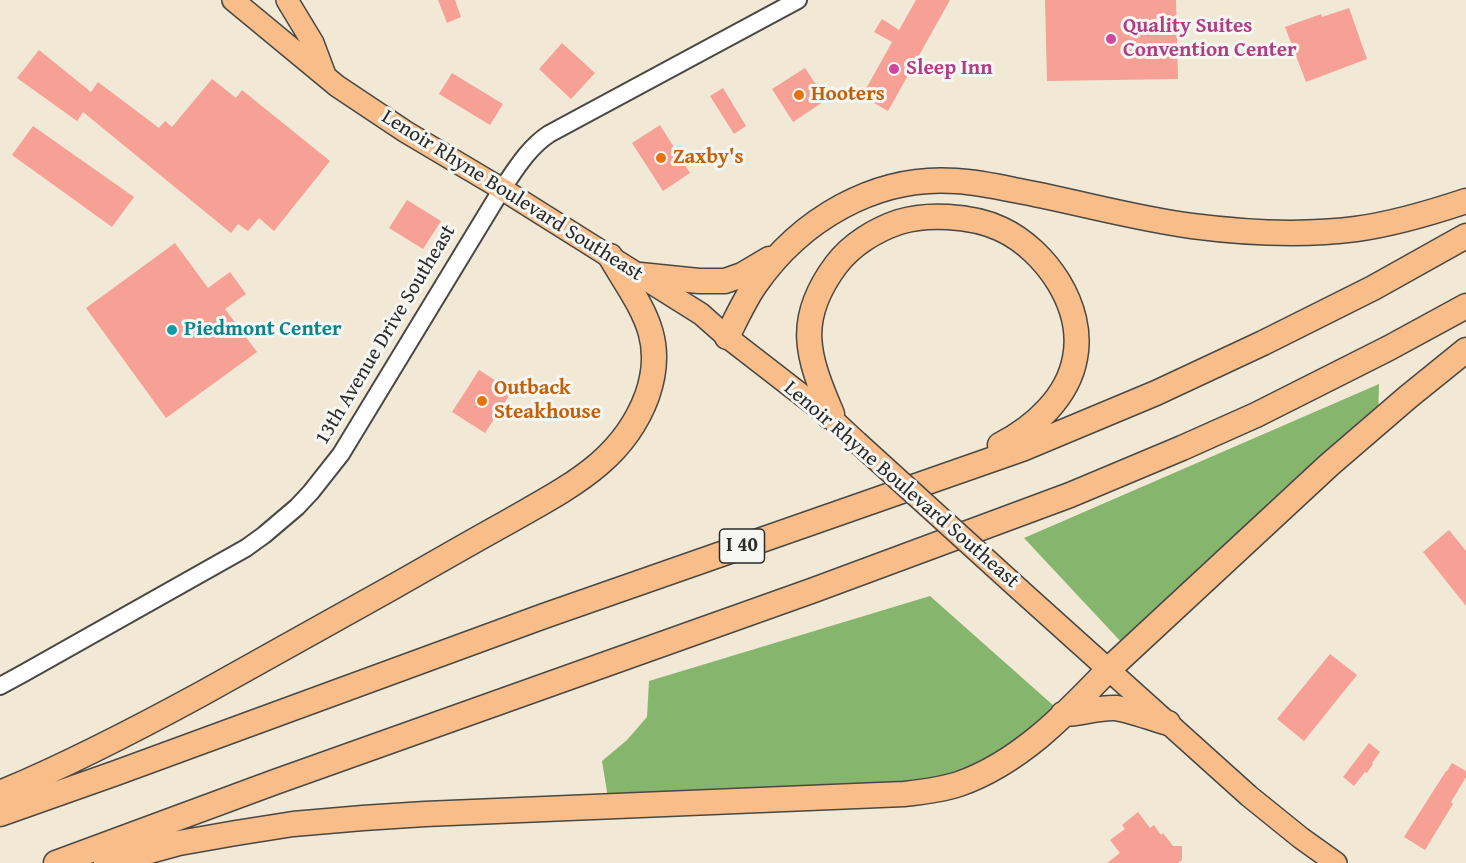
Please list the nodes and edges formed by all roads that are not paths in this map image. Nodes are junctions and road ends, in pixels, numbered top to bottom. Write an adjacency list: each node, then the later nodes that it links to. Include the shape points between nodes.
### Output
1 (233, 0): 4 (main road, Lenoir Rhyne Boulevard Southeast)
2 (286, 0): 4 (main road, via 313,43)
3 (798, 0): 5 (street, 13th Avenue Drive Southeast, via 538,141)
4 (325, 76): 5 (main road, Lenoir Rhyne Boulevard Southeast, via 406,132)
5 (502, 189): 9 (main road, Lenoir Rhyne Boulevard Southeast); 17 (street, 13th Avenue Drive Southeast, via 341,454 297,507 228,559)
6 (1466, 201): 8 (highway, via 1355,229 1262,232 1158,221 957,181 921,181 854,200 823,217)
7 (1466, 236): 15 (highway, I 40, via 1373,288 1156,393)
8 (790, 244): 10 (highway, via 758,266 725,281); 12 (highway, via 756,284)
9 (610, 256): 10 (main road, Lenoir Rhyne Boulevard Southeast); 20 (highway, via 647,320 655,362 640,412 623,439 599,464 528,510 263,660 110,742)
10 (640, 275): 12 (main road, Lenoir Rhyne Boulevard Southeast, via 701,314)
11 (1466, 306): 22 (highway, via 1256,415 1070,495)
12 (727, 337): 14 (main road, Lenoir Rhyne Boulevard Southeast)
13 (1466, 350): 16 (highway, via 1337,458)
14 (829, 416): 15 (highway, via 832,414 819,385 808,334 815,301 838,262 871,234 914,218 962,218 1009,233 1045,264 1067,298 1077,337 1076,357 1064,389 1042,416 1004,443); 16 (main road, Lenoir Rhyne Boulevard Southeast, bridge)
15 (933, 481): 21 (highway, I 40, via 576,604)
16 (1108, 670): 18 (highway); 19 (main road, Lenoir Rhyne Boulevard Southeast)
17 (0, 686)
18 (1063, 714): 19 (highway, via 1118,708); 23 (highway, via 1012,757 987,772 926,792 425,814 293,824 191,841)
19 (1168, 723): 24 (main road, Lenoir Rhyne Boulevard Southeast, via 1249,796)
20 (0, 793)
21 (0, 814)
22 (56, 863)
23 (106, 863)
24 (1336, 863)

